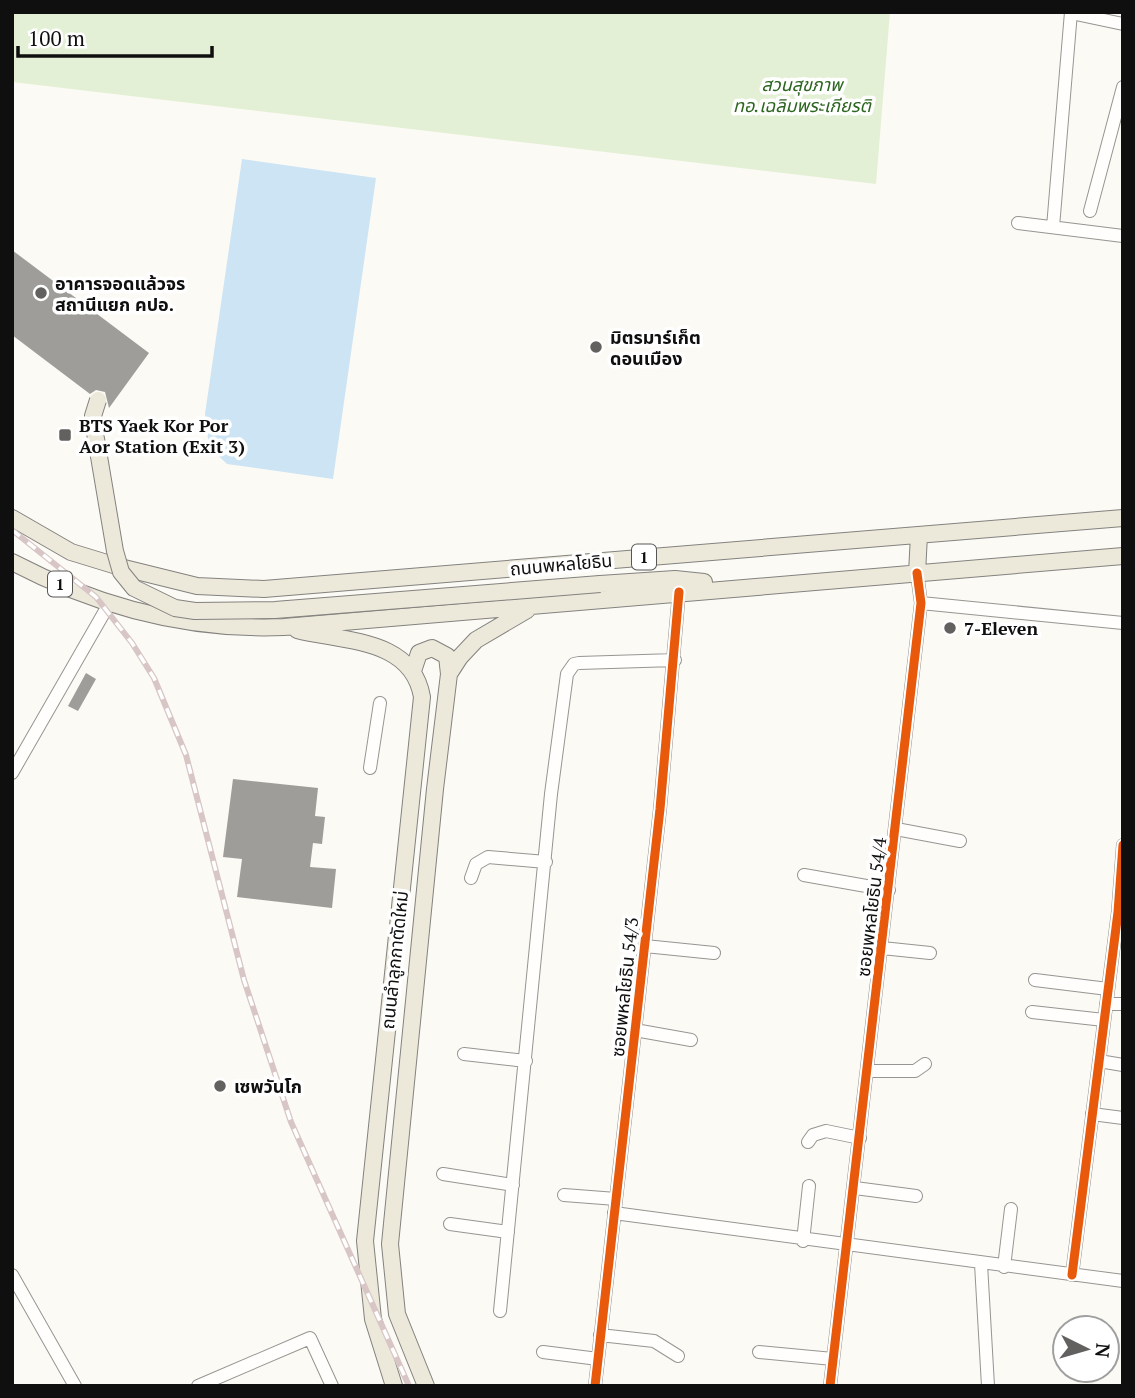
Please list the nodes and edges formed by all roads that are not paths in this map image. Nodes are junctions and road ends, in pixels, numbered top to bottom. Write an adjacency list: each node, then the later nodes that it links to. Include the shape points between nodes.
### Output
1 (1071, 13): 2 (street); 6 (street)
2 (1123, 24)
3 (1123, 87): 4 (street)
4 (1090, 211)
5 (1018, 223): 6 (street)
6 (1053, 227): 7 (street)
7 (1123, 236)
8 (99, 400): 15 (main road, bridge, via 94,427 121,572 134,588 175,608 275,610 676,579)
9 (1123, 517): 11 (main road, ถนนพหลโยธิน / 1)
10 (12, 518): 11 (main road, ถนนพหลโยธิน / 1, via 71,552 165,579 232,589 295,588)
11 (919, 535): 14 (main road)
12 (1123, 556): 14 (main road, 1)
13 (12, 562): 18 (main road, 1)
14 (917, 573): 15 (main road, 1); 17 (street, ซอยพหลโยธิน 54/4)
15 (741, 587): 16 (main road, 1)
16 (679, 592): 19 (main road, 1); 22 (street, ซอยพหลโยธิน 54/3)
17 (921, 603): 20 (street); 28 (street, ซอยพหลโยธิน 54/4)
18 (109, 604): 21 (main road, 1, via 188,624); 27 (street)
19 (535, 606): 21 (main road, 1); 24 (main road, via 476,640)
20 (1123, 623)
21 (284, 627): 23 (main road, via 388,650)
22 (675, 660): 31 (street, via 579,663 570,668 564,683); 35 (street, ซอยพหลโยธิน 54/3)
23 (413, 671): 24 (main road, via 419,653 432,648 447,656); 85 (main road, ถนนลำลูกกาตัดใหม่, via 421,706 365,1241 373,1319)
24 (449, 674): 86 (main road, ถนนลำลูกกาตัดใหม่, via 390,1244 397,1314)
25 (380, 703): 26 (street)
26 (370, 768)
27 (12, 773)
28 (896, 829): 29 (street); 34 (street, ซอยพหลโยธิน 54/4)
29 (960, 841)
30 (1123, 845): 40 (street)
31 (546, 862): 33 (street, via 488,857 476,864); 48 (street)
32 (804, 875): 34 (street)
33 (471, 878)
34 (889, 890): 36 (street, ซอยพหลโยธิน 54/4)
35 (645, 946): 37 (street); 45 (street, ซอยพหลโยธิน 54/3)
36 (882, 948): 38 (street); 52 (street, ซอยพหลโยธิน 54/4)
37 (714, 953)
38 (930, 953)
39 (1035, 980): 40 (street)
40 (1108, 989): 41 (street)
41 (1106, 1004): 42 (street); 44 (street)
42 (1123, 1004)
43 (1032, 1012): 44 (street)
44 (1104, 1020): 49 (street)
45 (635, 1030): 46 (street); 63 (street, ซอยพหลโยธิน 54/3)
46 (691, 1040)
47 (464, 1054): 48 (street)
48 (526, 1061): 58 (street)
49 (1099, 1061): 51 (street); 53 (street)
50 (925, 1064): 52 (street, via 915,1071)
51 (1123, 1065)
52 (868, 1071): 55 (street, ซอยพหลโยธิน 54/4)
53 (1092, 1114): 54 (street); 73 (street)
54 (1123, 1118)
55 (860, 1138): 56 (street, via 825,1131); 60 (street, ซอยพหลโยธิน 54/4)
56 (808, 1142)
57 (443, 1174): 58 (street)
58 (513, 1185): 67 (street)
59 (810, 1186): 68 (street)
60 (855, 1188): 62 (street); 69 (street, ซอยพหลโยธิน 54/4)
61 (564, 1195): 63 (street)
62 (916, 1196)
63 (617, 1199): 65 (street, ซอยพหลโยธิน 54/3)
64 (1011, 1209): 71 (street)
65 (614, 1213): 68 (street); 76 (street, ซอยพหลโยธิน 54/3)
66 (450, 1224): 67 (street)
67 (508, 1232): 75 (street)
68 (803, 1241): 69 (street)
69 (848, 1245): 70 (street); 81 (street, ซอยพหลโยธิน 54/4)
70 (981, 1264): 71 (street); 89 (street)
71 (1004, 1267): 73 (street)
72 (12, 1275): 82 (street)
73 (1072, 1275): 74 (street)
74 (1123, 1281)
75 (500, 1311)
76 (600, 1335): 79 (street, via 654,1341); 80 (street, ซอยพหลโยธิน 54/3)
77 (542, 1352): 80 (street)
78 (759, 1352): 81 (street)
79 (678, 1356)
80 (598, 1359): 87 (street, ซอยพหลโยธิน 54/3)
81 (833, 1359): 88 (street, ซอยพหลโยธิน 54/4)
82 (75, 1386)
83 (198, 1386): 84 (street, via 310,1338)
84 (332, 1386)
85 (394, 1386)
86 (426, 1386)
87 (595, 1386)
88 (830, 1386)
89 (988, 1386)

